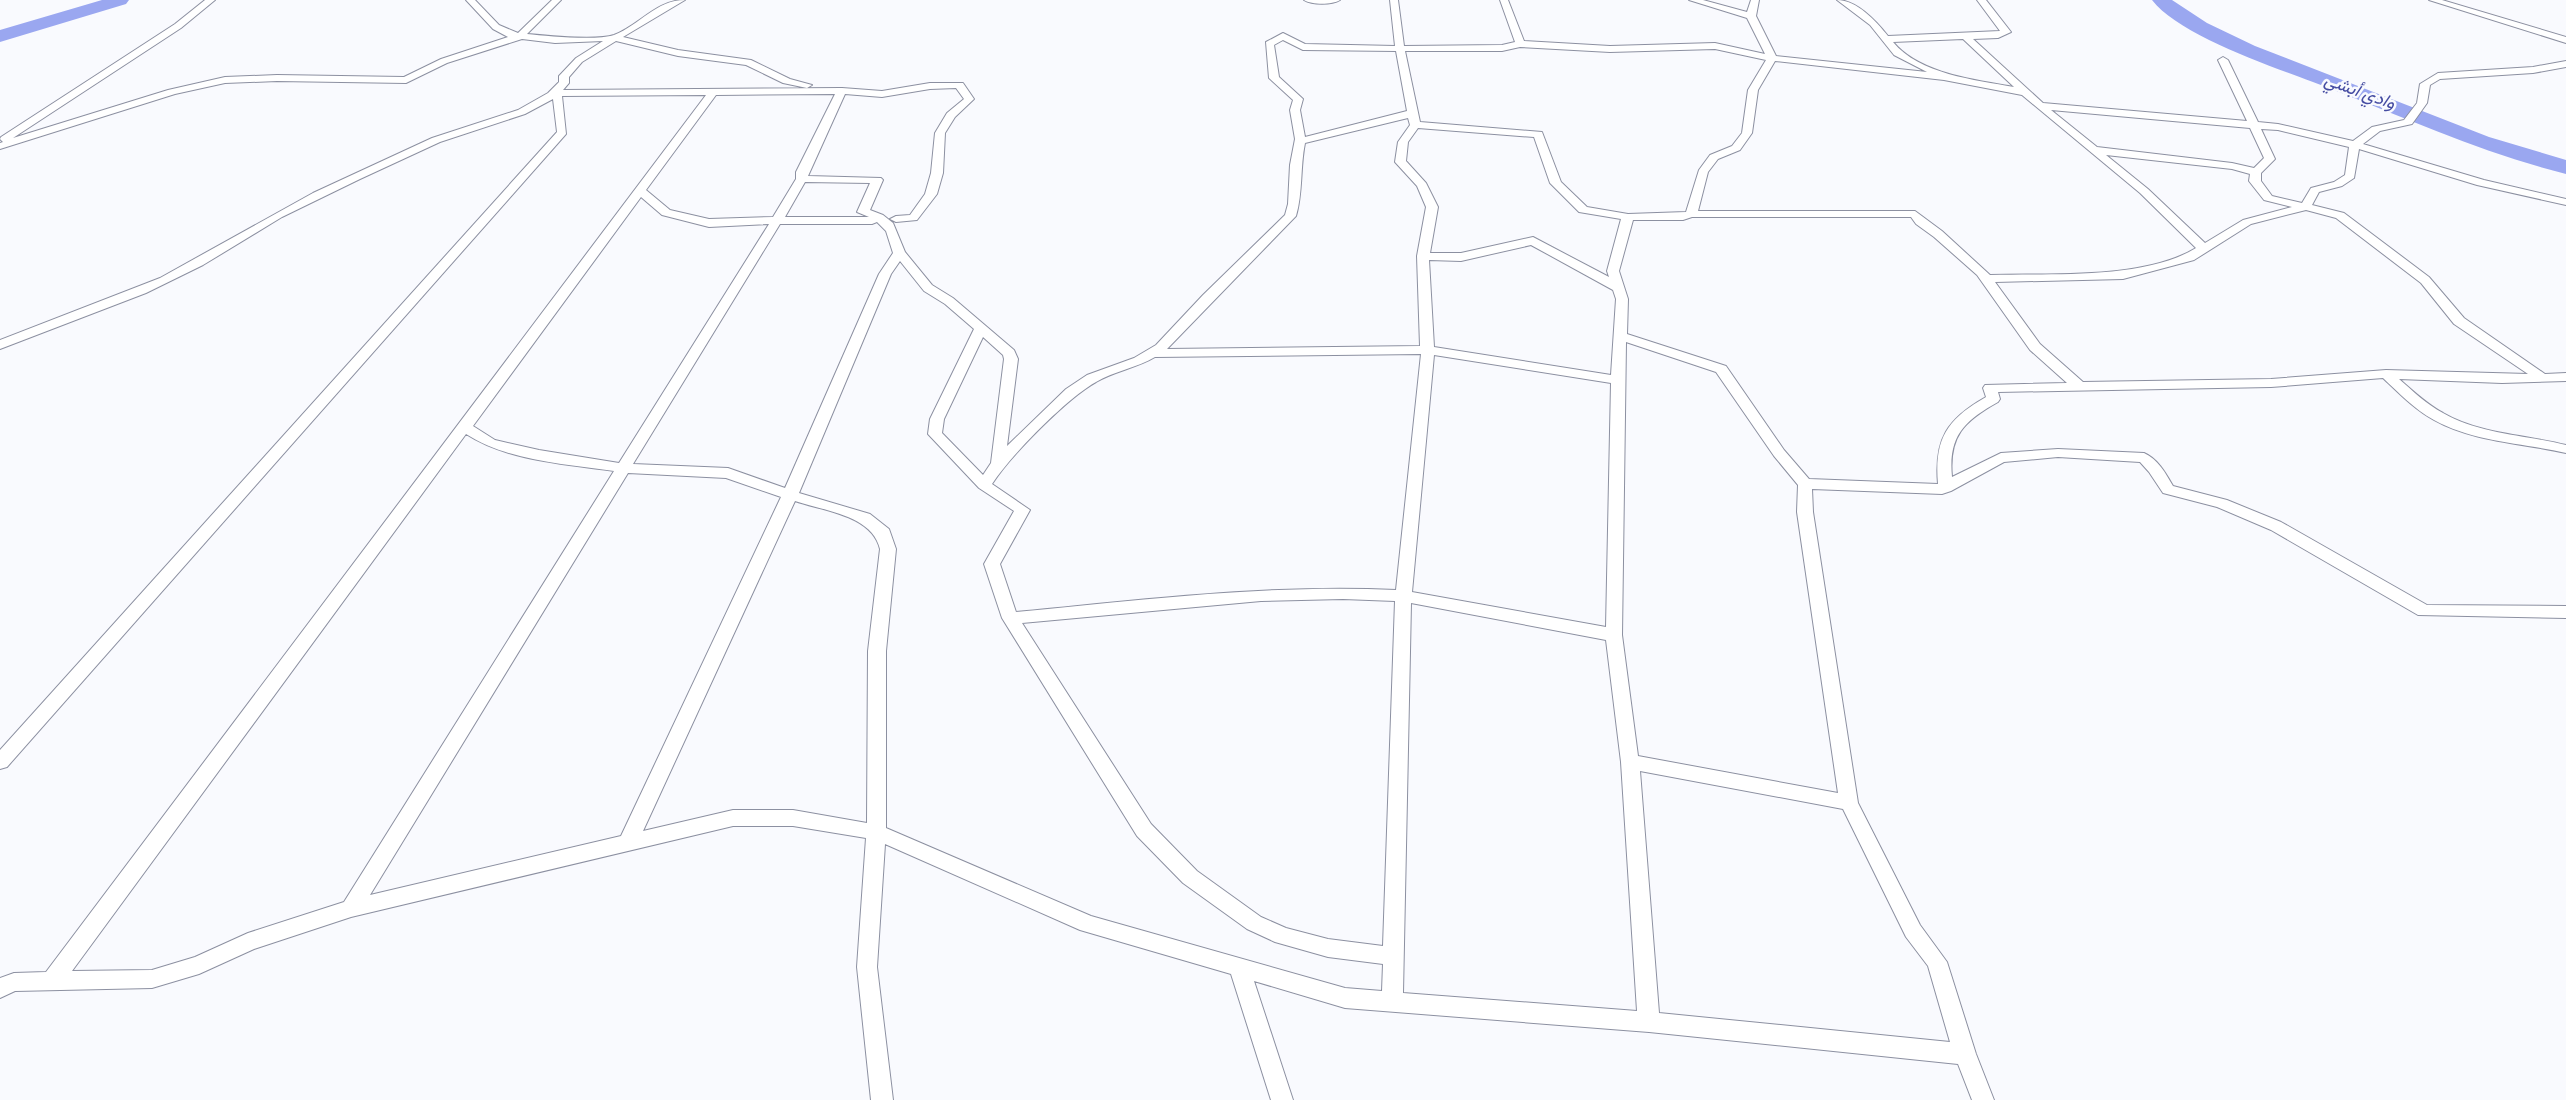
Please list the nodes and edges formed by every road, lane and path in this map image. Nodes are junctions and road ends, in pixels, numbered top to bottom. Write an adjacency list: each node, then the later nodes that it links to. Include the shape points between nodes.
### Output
1 (211, 0): 34 (street)
2 (470, 0): 16 (street, via 496,26)
3 (557, 0): 16 (street)
4 (1308, 0): 5 (street)
5 (1336, 0)
6 (1394, 0): 21 (street)
7 (1504, 0): 20 (street)
8 (1693, 0): 14 (street)
9 (1755, 0): 14 (street)
10 (1841, 0): 18 (street, via 1867,17)
11 (1981, 0): 15 (street, via 2006,32)
12 (2433, 0): 19 (street)
13 (674, 1): 17 (street)
14 (1751, 16): 22 (street)
15 (1965, 36): 18 (street); 28 (street)
16 (519, 37): 17 (street); 34 (street, via 444,61 406,80 225,80)
17 (615, 38): 26 (street, via 678,53 748,62 787,81); 29 (street, via 568,69)
18 (1886, 39): 25 (street, via 1898,53)
19 (2566, 40)
20 (1520, 44): 21 (street); 22 (street, via 1610,49 1715,46)
21 (1400, 49): 31 (street); 33 (street, via 1303,47 1283,36 1269,44 1274,78 1298,99 1295,110)
22 (1772, 58): 25 (street); 42 (street, via 1753,90 1746,133 1736,148 1714,157 1703,172)
23 (2223, 60): 32 (street)
24 (2566, 64): 35 (street, via 2438,75 2426,84 2422,103 2408,122 2376,129)
25 (1944, 77): 28 (street)
26 (842, 91): 27 (street); 38 (street); 44 (street, via 882,94 959,85 970,99 951,115 940,133 931,194 913,218)
27 (713, 92): 29 (street); 39 (street)
28 (2024, 92): 30 (street)
29 (557, 93): 54 (street, via 514,114 438,139 322,194 155,284); 74 (street, via 562,132)
30 (2040, 106): 32 (street); 36 (street)
31 (1415, 118): 33 (street); 43 (street, via 1538,134 1556,183 1583,211); 49 (street, via 1403,142 1400,162 1422,185 1432,207)
32 (2254, 124): 35 (street); 37 (street, via 2270,159)
33 (1300, 141): 56 (street, via 1290,216)
34 (0, 144)
35 (2354, 146): 40 (street); 41 (street, via 2350,176 2315,190)
36 (2094, 150): 37 (street); 47 (street)
37 (2256, 172): 41 (street, via 2255,181 2268,198)
38 (802, 179): 45 (street); 48 (street, via 877,180 863,212 890,225)
39 (640, 191): 45 (street, via 666,214 709,223); 62 (street)
40 (2566, 202)
41 (2305, 207): 47 (street, via 2247,222); 58 (street, via 2340,215 2425,280 2459,321)
42 (1691, 214): 43 (street); 50 (street, via 1915,214)
43 (1628, 217): 51 (street, via 1613,271)
44 (896, 219)
45 (777, 220): 46 (street); 65 (street)
46 (872, 221)
47 (2204, 249): 50 (street, via 2123,275)
48 (899, 253): 52 (street, via 928,288); 69 (street, via 885,274)
49 (1423, 256): 51 (street, via 1461,257 1533,240); 55 (street)
50 (1987, 279): 61 (street, via 2035,347)
51 (1619, 288): 53 (street)
52 (980, 330): 64 (street, via 1011,359); 67 (street, via 937,419 935,434)
53 (1620, 336): 60 (street); 66 (street, via 1721,369)
54 (0, 345)
55 (1429, 350): 56 (street); 60 (street); 70 (street)
56 (1155, 353): 64 (street, via 1092,378)
57 (2386, 374): 58 (street, via 2502,379); 61 (street, via 2271,383); 63 (street, via 2444,420)
58 (2541, 376): 59 (street)
59 (2566, 377)
60 (1618, 380): 73 (street)
61 (2077, 384): 68 (street, via 1990,388 1993,399 1972,410 1944,447)
62 (465, 427): 65 (street, via 490,443); 82 (street)
63 (2566, 449)
64 (998, 463): 67 (street)
65 (623, 468): 69 (street, via 729,473); 79 (street)
66 (1805, 484): 68 (street, via 1927,491); 76 (street, via 1805,512)
67 (984, 485): 72 (street, via 1022,510 992,564)
68 (1946, 488): 71 (street, via 2001,458 2025,454 2144,458 2168,491 2222,503 2276,526 2424,611)
69 (790, 495): 77 (street, via 865,518 884,533 888,549 877,651); 78 (street)
70 (1403, 596): 72 (street, via 1261,595); 73 (street); 80 (street)
71 (2566, 612)
72 (1010, 618): 80 (street, via 1144,830 1190,877 1254,923 1282,936 1328,948)
73 (1614, 635): 75 (street)
74 (0, 762)
75 (1630, 762): 76 (street); 85 (street)
76 (1849, 803): 86 (street, via 1913,931 1937,962)
77 (876, 832): 78 (street, via 793,818 733,818); 81 (street, via 1087,924); 87 (street, via 867,967)
78 (627, 844): 79 (street)
79 (351, 908): 82 (street, via 152,979)
80 (1392, 956): 84 (street)
81 (1239, 968): 84 (street, via 1345,998); 88 (street)
82 (52, 981): 83 (street, via 14,982)
83 (0, 988)
84 (1392, 1002): 85 (street)
85 (1649, 1022): 86 (street)
86 (1965, 1054): 89 (street)
87 (882, 1100)
88 (1282, 1100)
89 (1983, 1100)

